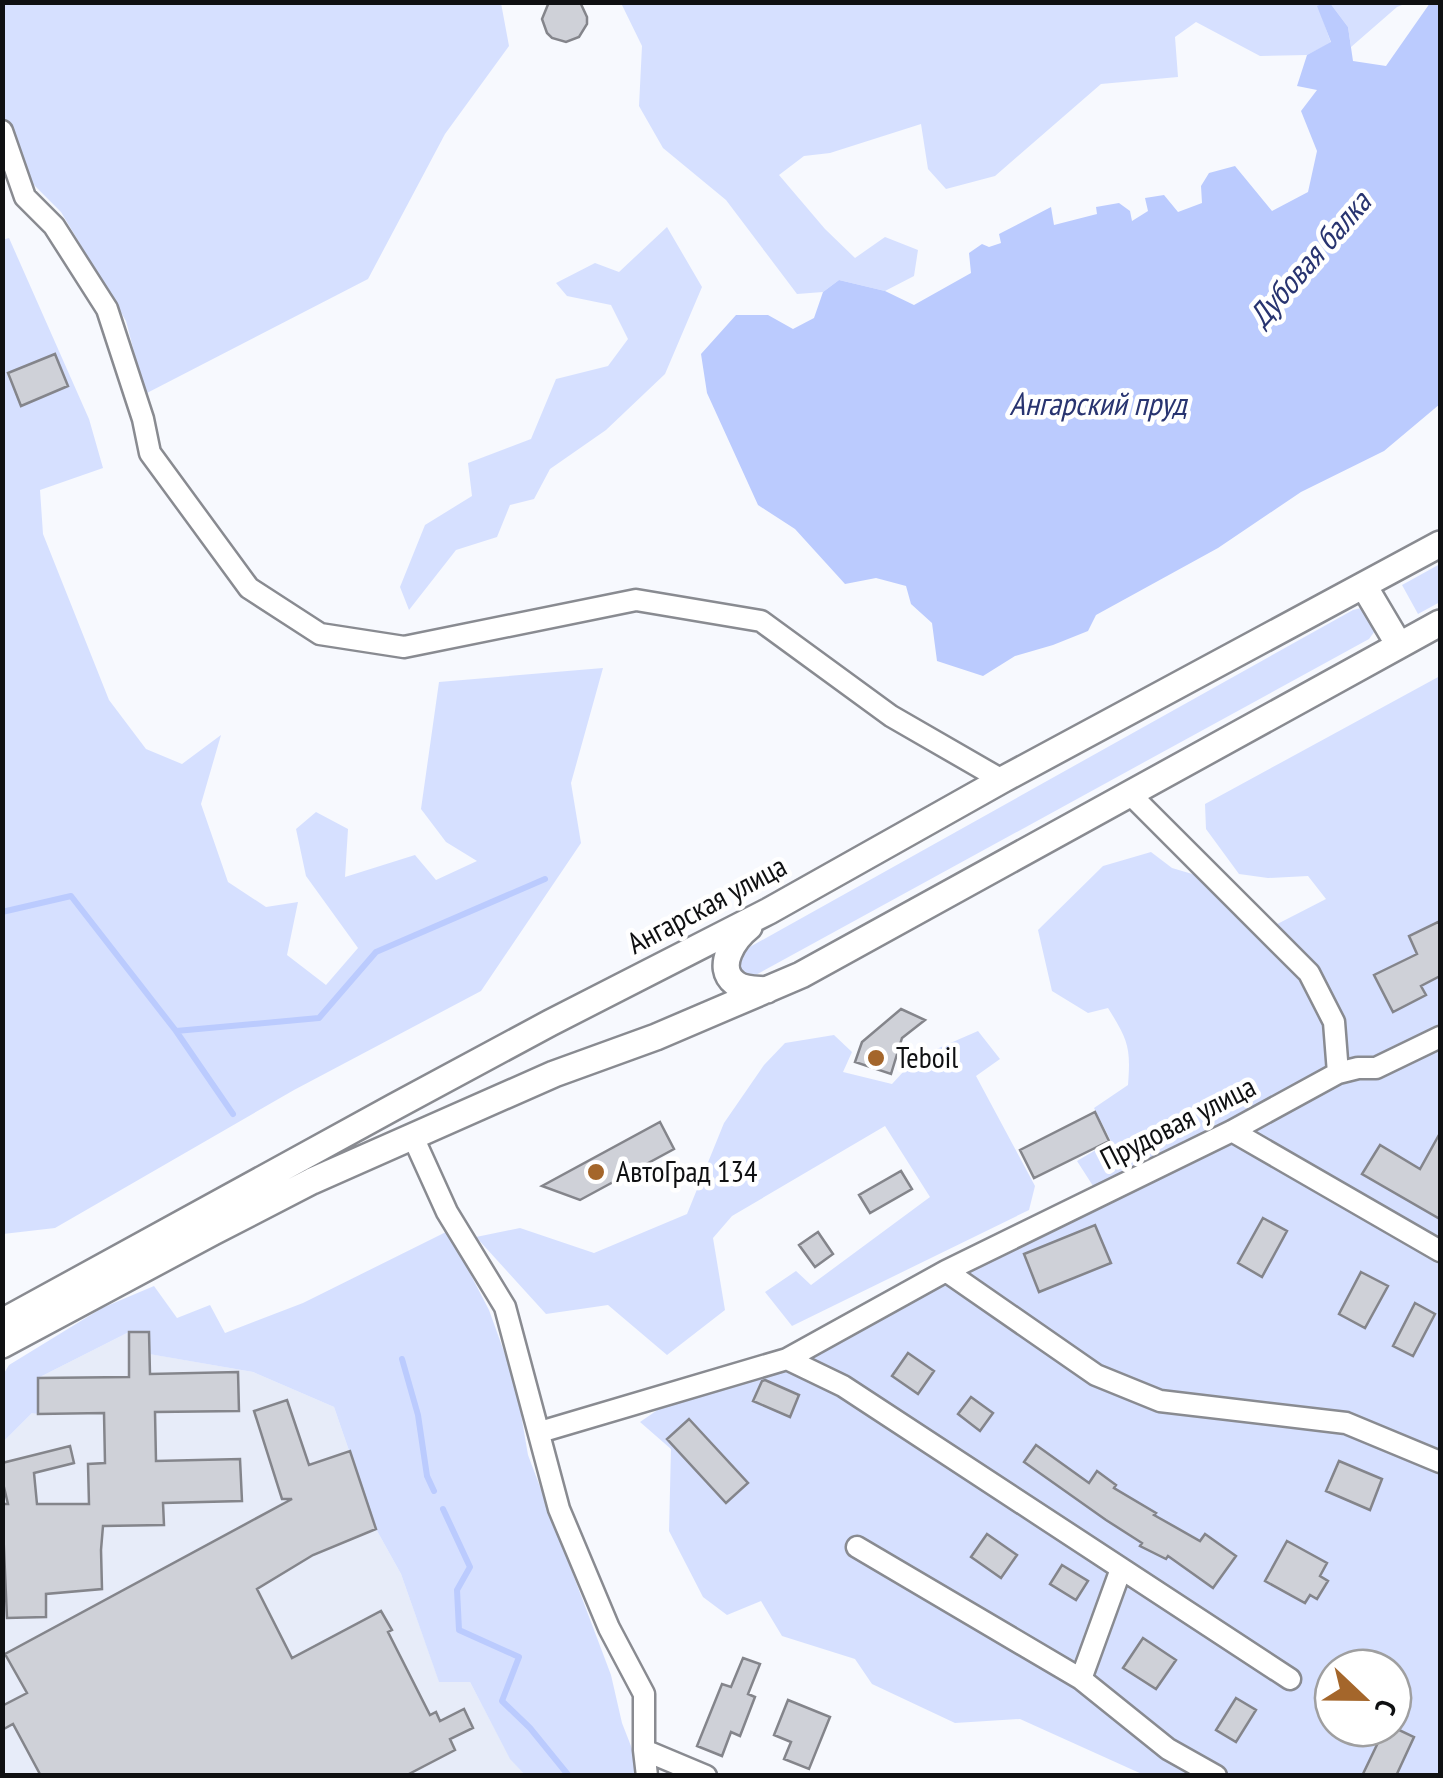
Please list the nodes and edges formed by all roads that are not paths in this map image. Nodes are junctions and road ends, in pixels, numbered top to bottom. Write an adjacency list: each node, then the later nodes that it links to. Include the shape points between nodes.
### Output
1 (2, 131): 2 (street)
2 (25, 197): 3 (street); 8 (street, via 54,226 107,309 150,453 249,588 320,634 404,647 636,600 761,621 890,716)
3 (2, 198)
4 (1440, 544): 5 (main road, Ангарская улица)
5 (1364, 586): 7 (main road); 8 (main road, Ангарская улица)
6 (1440, 623): 7 (main road)
7 (1400, 645): 9 (main road)
8 (1002, 780): 10 (main road, Ангарская улица)
9 (1130, 794): 11 (main road); 13 (street, via 1308,973 1334,1022)
10 (769, 911): 11 (main road, via 734,941 728,967 735,983); 18 (main road, Ангарская улица, via 550,1022)
11 (767, 990): 15 (main road)
12 (1440, 1037): 13 (street, Прудовая улица, via 1376,1068)
13 (1338, 1073): 14 (street, Прудовая улица)
14 (1232, 1132): 16 (street); 17 (street, Прудовая улица)
15 (414, 1136): 19 (main road, via 246,1215); 21 (street, via 447,1212 506,1307)
16 (1440, 1250)
17 (946, 1271): 20 (street, Прудовая улица); 22 (street, via 1096,1375 1160,1402 1346,1423)
18 (2, 1322)
19 (2, 1345)
20 (787, 1358): 21 (street, Прудовая улица); 24 (street, via 843,1386)
21 (540, 1432): 27 (street, via 558,1509 644,1694)
22 (1440, 1462)
23 (857, 1548): 25 (street)
24 (1122, 1569): 25 (street); 26 (street)
25 (1081, 1679): 30 (street, via 1168,1749)
26 (1290, 1679)
27 (644, 1750): 28 (street); 29 (street)
28 (648, 1776)
29 (706, 1776)
30 (1216, 1776)

